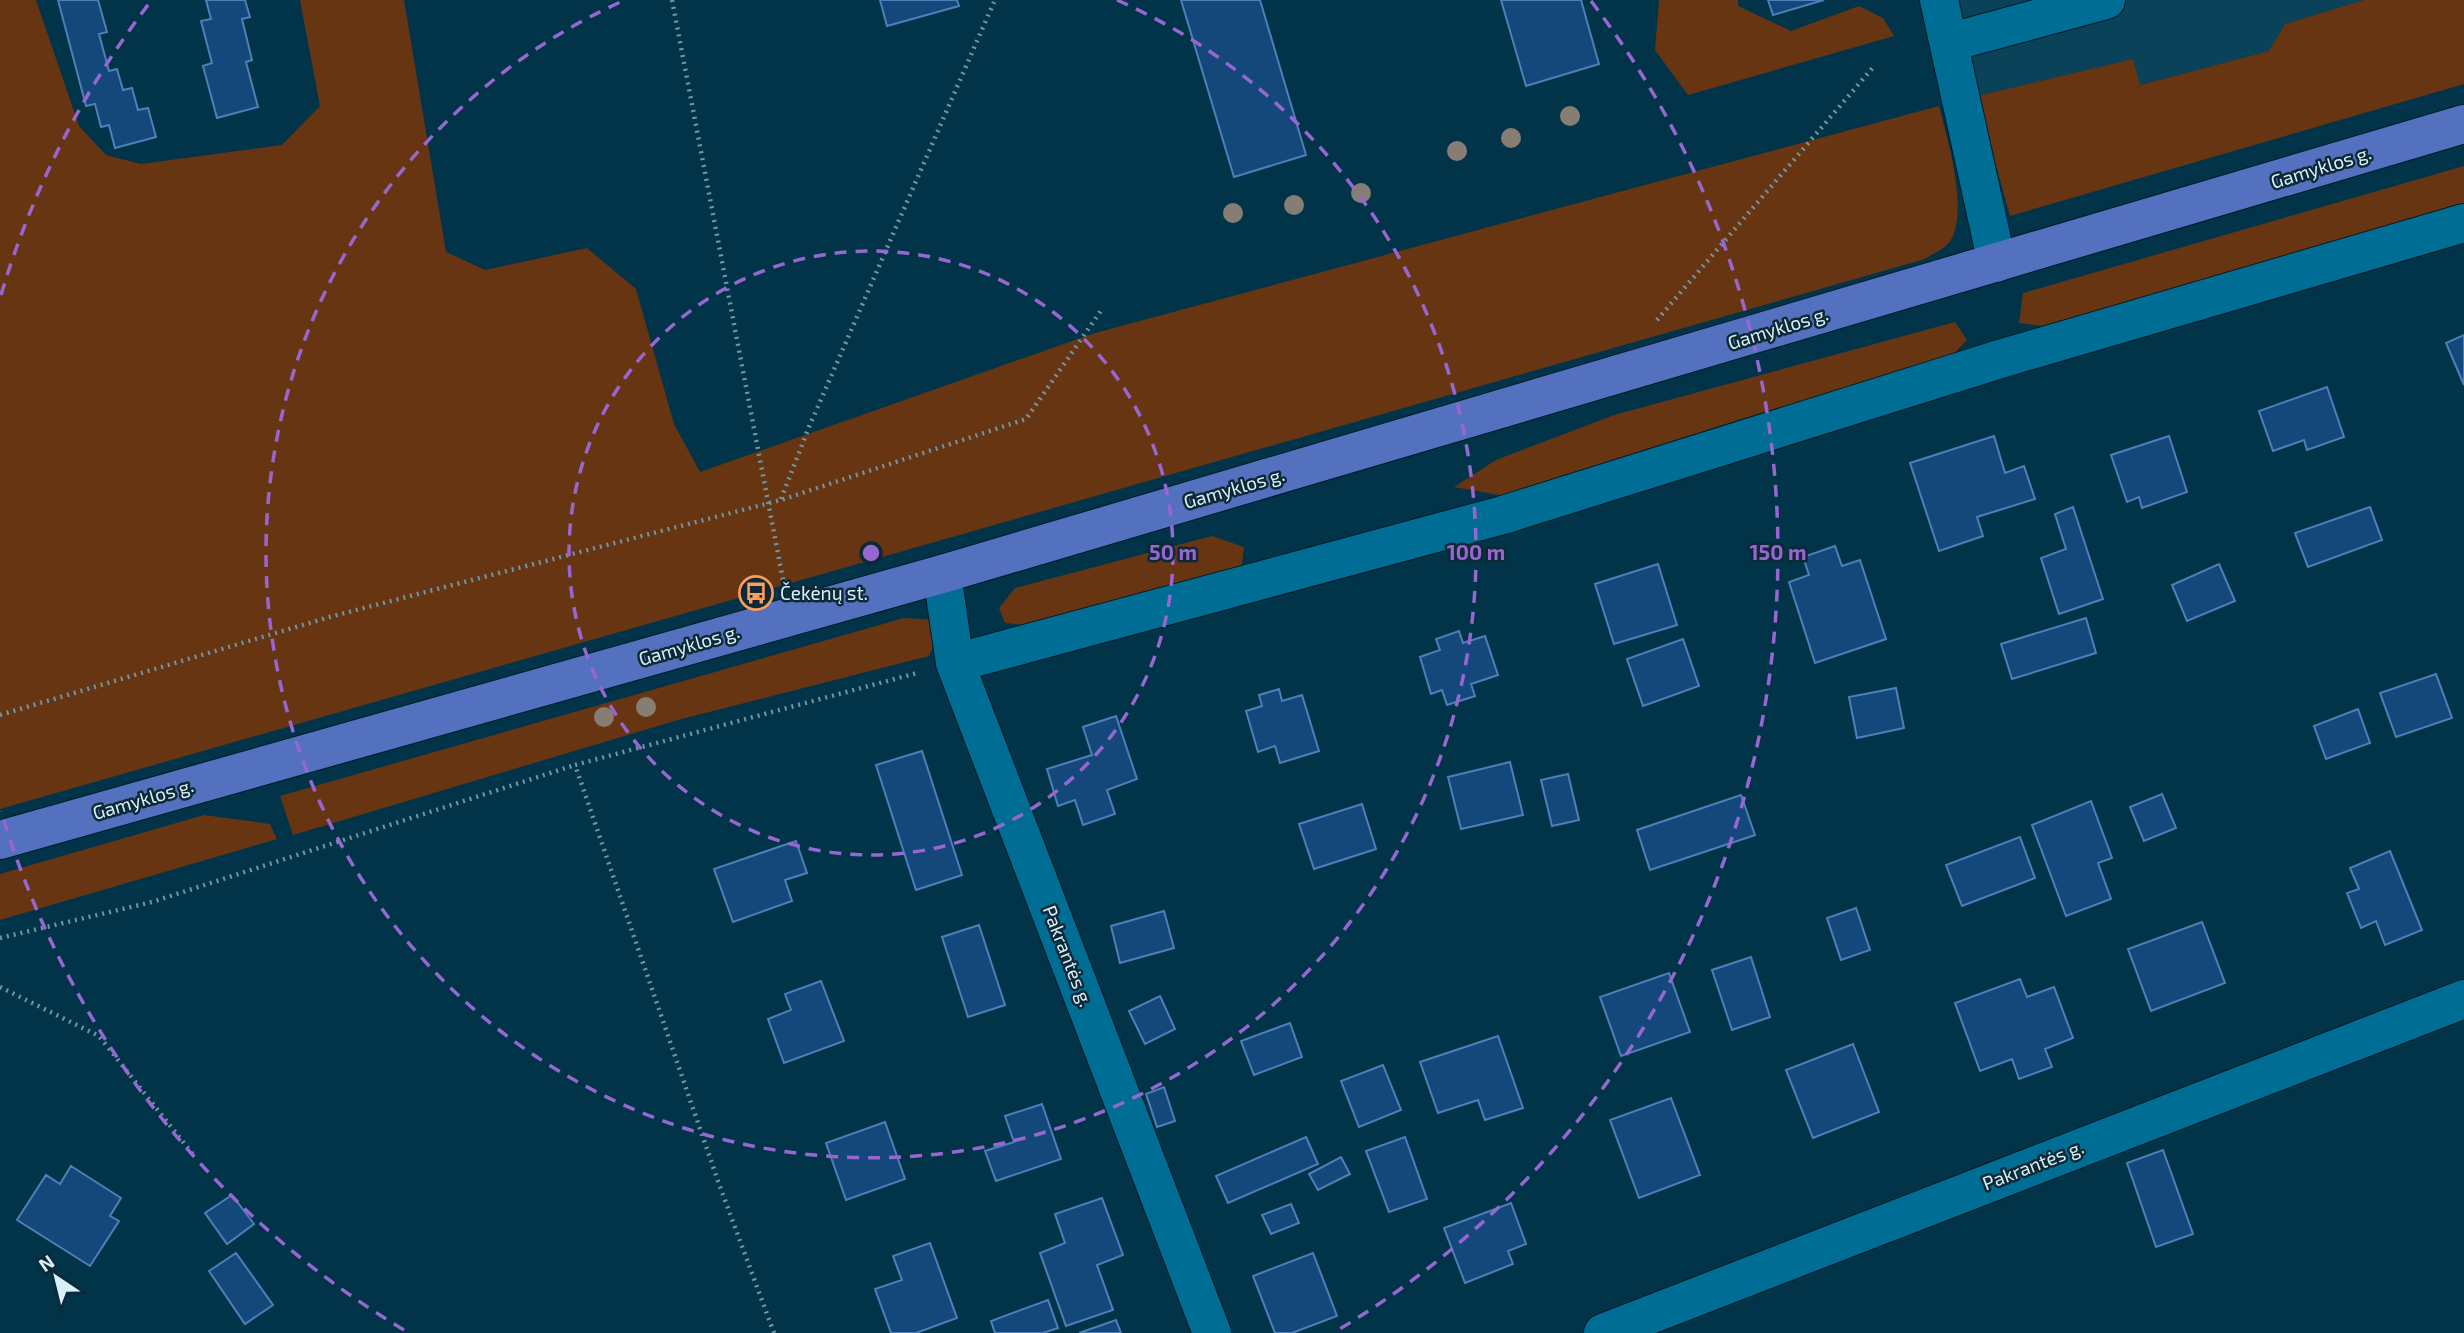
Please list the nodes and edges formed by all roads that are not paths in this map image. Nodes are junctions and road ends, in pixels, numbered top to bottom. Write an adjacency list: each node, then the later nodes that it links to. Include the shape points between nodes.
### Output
1 (1939, 0): 3 (street)
2 (2106, 0): 3 (street)
3 (1951, 42): 6 (street)
4 (2464, 124): 6 (main road, Gamyklos g.)
5 (2464, 223): 8 (street, via 2000,359 1503,515)
6 (1997, 263): 7 (main road, Gamyklos g.)
7 (942, 574): 8 (street, Pakrantės g.); 9 (main road, Gamyklos g.)
8 (955, 663): 11 (street, Pakrantės g.)
9 (0, 840)
10 (2464, 999): 12 (street, Pakrantės g.)
11 (1212, 1333)
12 (1603, 1333)

